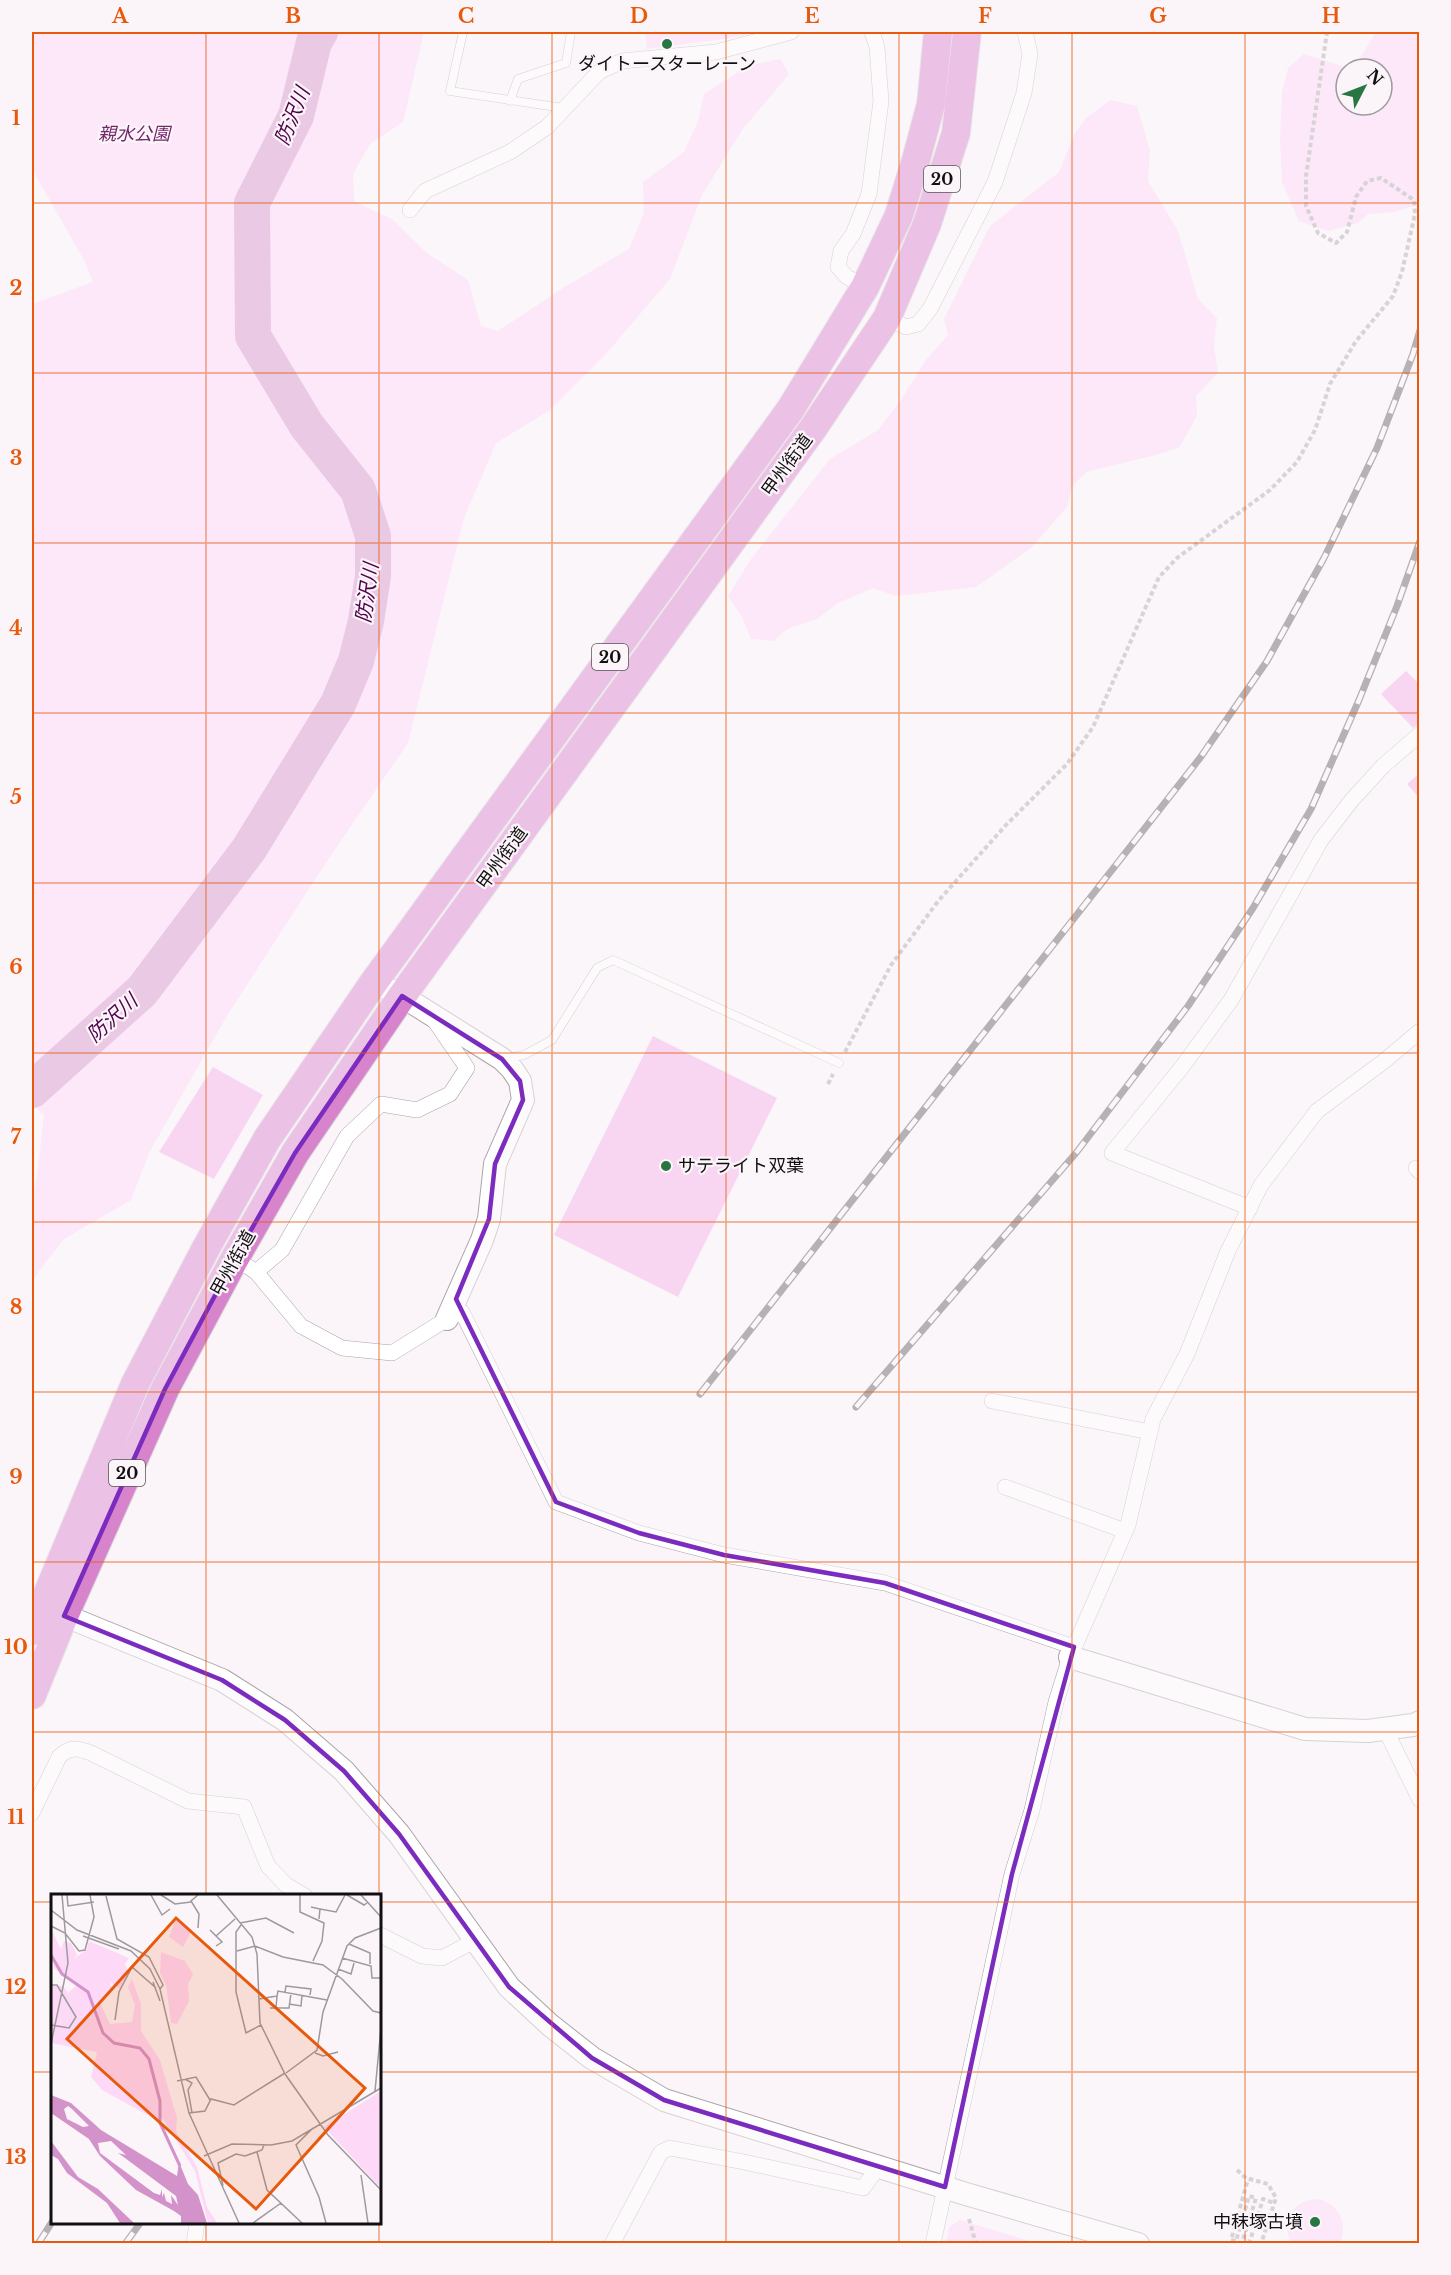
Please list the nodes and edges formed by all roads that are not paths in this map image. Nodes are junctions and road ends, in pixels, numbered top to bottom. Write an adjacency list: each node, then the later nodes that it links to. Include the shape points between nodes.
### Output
1 (463, 32): 8 (lane, via 450,92)
2 (571, 32): 8 (lane, via 566,63 518,79)
3 (791, 32): 9 (street, via 716,52 622,61 599,72)
4 (872, 32): 11 (street, via 877,47 880,101 869,194 853,234 841,251 838,267)
5 (938, 32): 11 (highway, 甲州街道 / 20, via 931,104 916,160 899,215)
6 (967, 32): 12 (highway, 甲州街道 / 20, via 956,133 927,224)
7 (1025, 32): 12 (street, via 1030,54 1024,93 995,182 930,309 918,324 906,327)
8 (510, 101): 9 (lane)
9 (565, 108): 10 (street, via 547,127 510,152 425,190)
10 (410, 210)
11 (865, 287): 14 (highway, 甲州街道 / 20, via 790,410)
12 (887, 318): 15 (highway, 甲州街道 / 20, via 814,427)
13 (1419, 734): 20 (street, via 1383,766 1321,840 1231,1000 1112,1153)
14 (374, 982): 15 (street); 27 (highway, 甲州街道 / 20, via 267,1139 135,1384)
15 (402, 996): 16 (street); 21 (highway, 甲州街道 / 20, via 295,1153)
16 (428, 1013): 18 (street); 21 (street, via 467,1068 450,1094 417,1110 381,1104 347,1136 282,1250)
17 (1416, 1038): 20 (street, via 1317,1111 1261,1185)
18 (502, 1059): 19 (lane, via 524,1055 552,1040 597,968 612,960); 22 (street, via 520,1081 523,1100 495,1164 489,1219 482,1240)
19 (839, 1064)
20 (1250, 1208): 24 (street)
21 (245, 1265): 22 (street, via 301,1326 342,1348 392,1353); 27 (highway, 甲州街道 / 20, via 165,1389)
22 (447, 1319): 29 (street, via 462,1312 556,1502 639,1533 723,1555 885,1583)
23 (992, 1401): 24 (street)
24 (1150, 1432): 26 (street)
25 (1005, 1487): 26 (street)
26 (1125, 1531): 29 (street)
27 (53, 1610): 28 (highway, 甲州街道 / 20); 30 (highway, 甲州街道 / 20); 37 (street, via 222,1680 285,1720 344,1771 399,1834)
28 (32, 1631)
29 (1072, 1652): 32 (street, via 1305,1729); 39 (street, via 1012,1874)
30 (32, 1695)
31 (1419, 1722): 32 (street)
32 (1385, 1729): 33 (street)
33 (1419, 1800)
34 (32, 1814): 35 (street, via 58,1756 76,1748 188,1801 244,1806 268,1866 285,1885)
35 (301, 1894)
36 (382, 1940): 37 (street, via 422,1956 442,1958)
37 (474, 1941): 38 (street, via 509,1987 550,2025 592,2058 664,2100)
38 (879, 2166): 39 (street); 42 (street, via 862,2188 670,2148 661,2152)
39 (945, 2187): 43 (street); 44 (street)
40 (197, 2224): 41 (street)
41 (194, 2244)
42 (612, 2244)
43 (933, 2244)
44 (1138, 2244)

